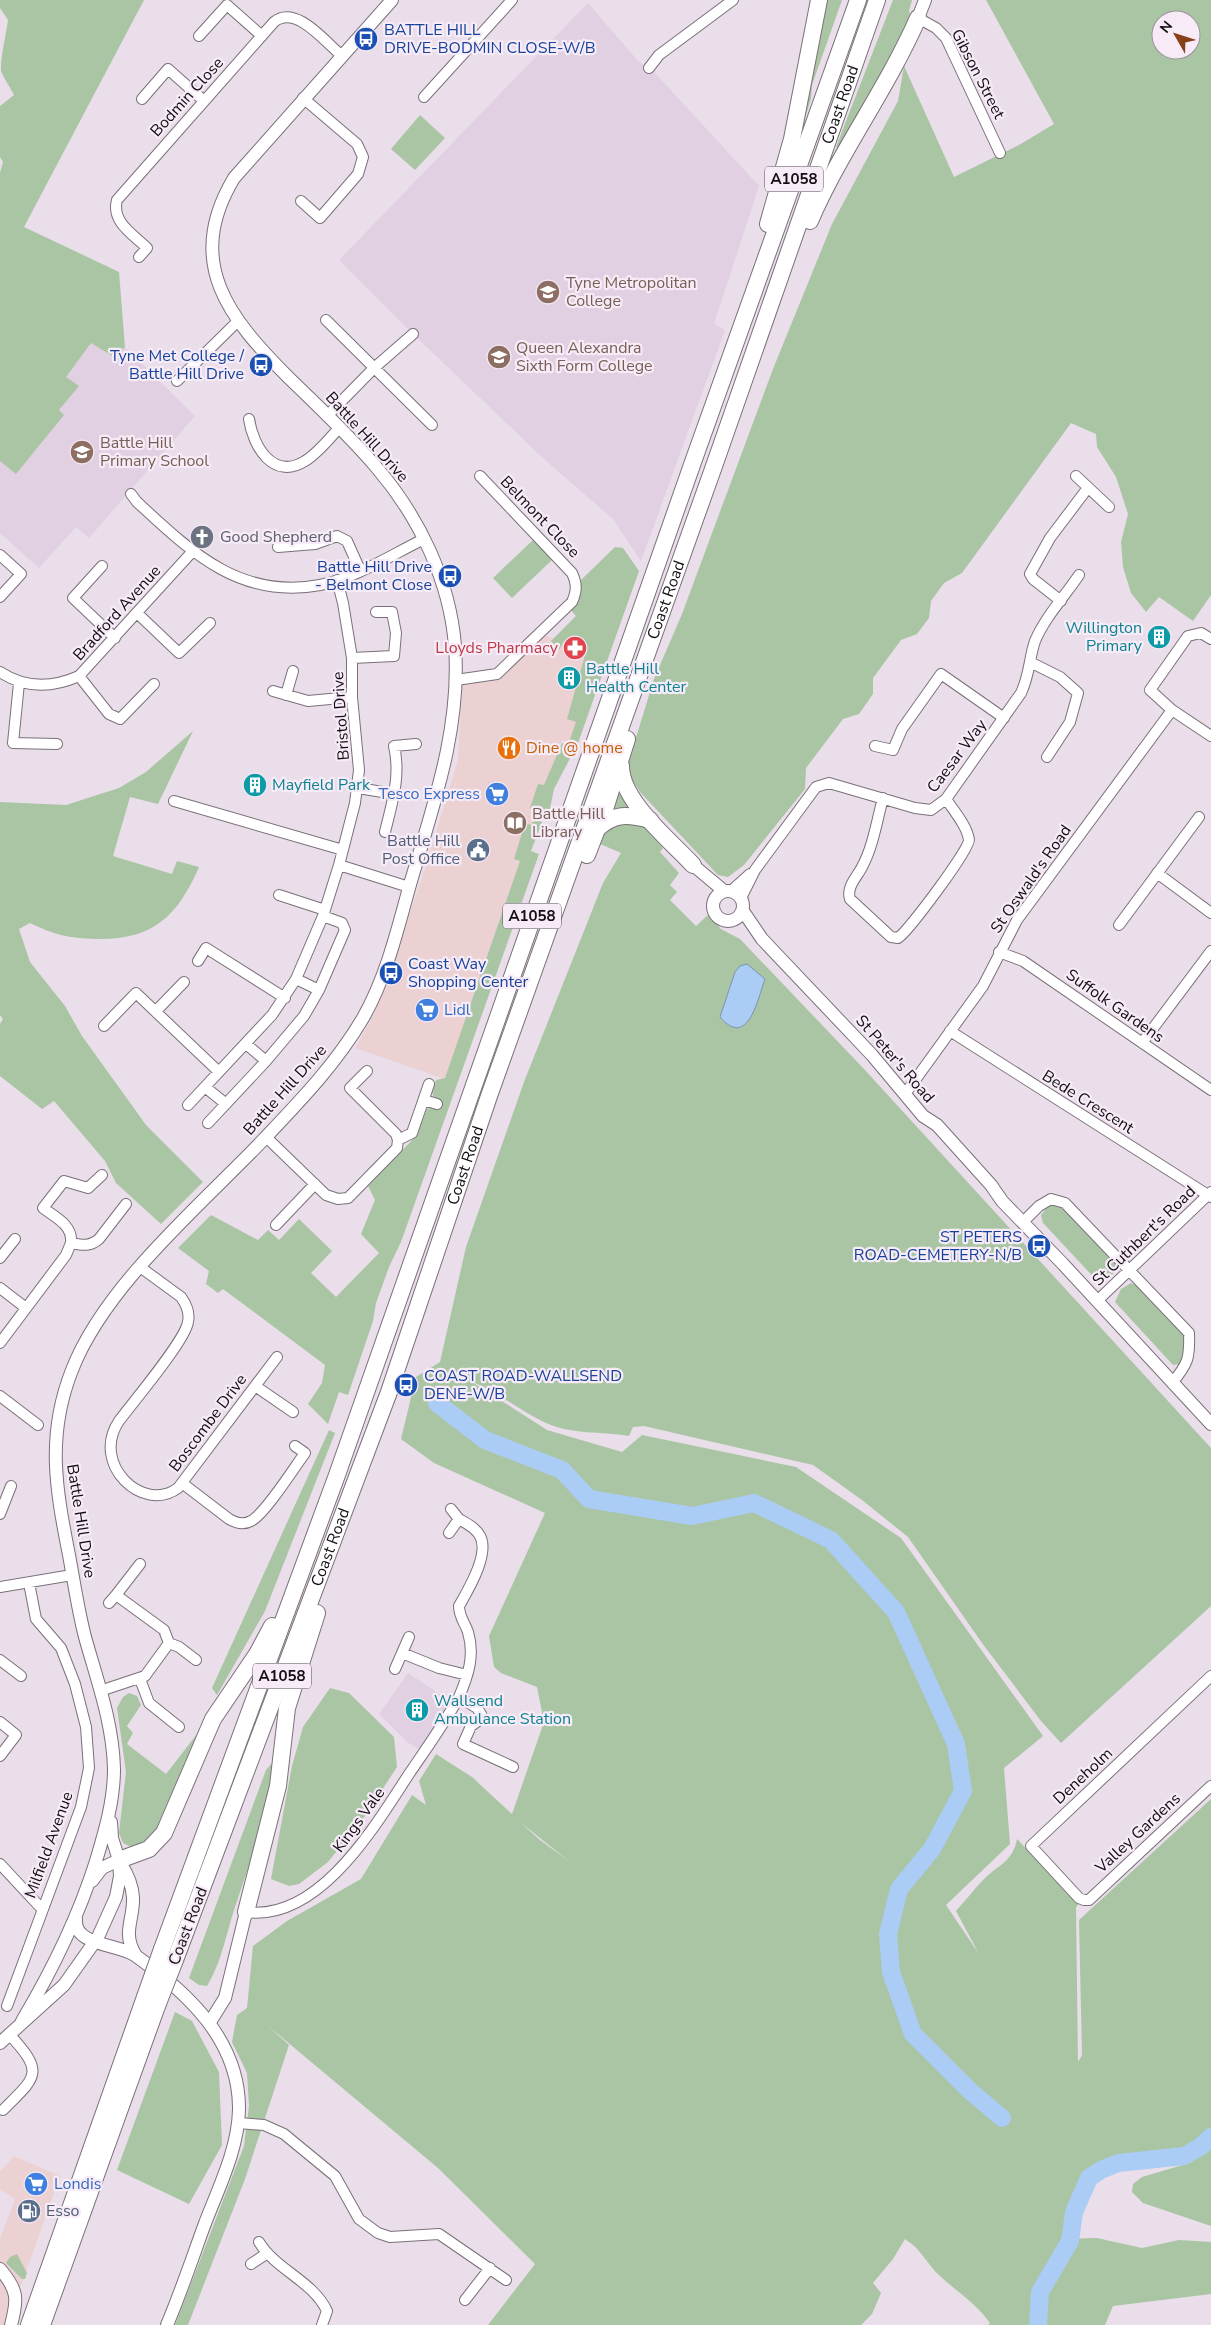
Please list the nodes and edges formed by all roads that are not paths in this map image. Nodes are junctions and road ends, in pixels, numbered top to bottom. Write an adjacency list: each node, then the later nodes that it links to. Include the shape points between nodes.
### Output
1 (392, 0): 11 (street, Battle Hill Drive)
2 (512, 0): 13 (street)
3 (733, 0): 12 (street, via 659,55)
4 (819, 0): 24 (highway, via 792,139)
5 (858, 0): 24 (highway, Coast Road / A1058)
6 (877, 0): 23 (highway, Coast Road / A1058)
7 (925, 0): 8 (street)
8 (918, 18): 17 (street, Gibson Street, via 946,38); 23 (highway, via 889,78 826,185)
9 (199, 36): 10 (street, via 226,5)
10 (262, 36): 11 (street, Bodmin Close, via 279,18 290,16 301,21); 16 (street, Bodmin Close)
11 (341, 56): 15 (street, Battle Hill Drive)
12 (649, 68)
13 (424, 97)
14 (142, 98): 16 (street, via 168,69)
15 (303, 98): 18 (street, via 357,144 362,157 358,174 320,218); 21 (street, Battle Hill Drive, via 241,168 221,203 215,227 214,264 223,297)
16 (204, 101): 19 (street, Bodmin Close, via 117,200 118,218 147,248)
17 (1000, 153)
18 (301, 201)
19 (139, 257)
20 (326, 320): 25 (street)
21 (237, 322): 26 (street); 27 (street, Battle Hill Drive)
22 (412, 334): 25 (street)
23 (753, 356): 31 (highway, Coast Road / A1058)
24 (730, 358): 142 (highway, Coast Road / A1058)
25 (374, 368): 27 (street); 29 (street)
26 (177, 381)
27 (327, 416): 30 (street, Battle Hill Drive)
28 (249, 419): 30 (street, via 257,448 280,466 306,461)
29 (432, 425)
30 (339, 428): 37 (street, Battle Hill Drive, via 376,467 404,504)
31 (713, 469): 70 (highway); 110 (highway, Coast Road / A1058)
32 (480, 476): 57 (street, Belmont Close, via 572,573 576,594 572,602 497,674)
33 (1076, 476): 34 (street)
34 (1087, 489): 36 (street); 46 (street, via 1050,538 1030,574)
35 (131, 494): 39 (street)
36 (1109, 507)
37 (424, 539): 42 (street); 57 (street, Battle Hill Drive, via 446,589)
38 (278, 547): 42 (street, via 315,544 337,536 347,541)
39 (192, 552): 44 (street, via 219,570 262,586 290,588); 48 (street, Bradford Avenue)
40 (0, 555): 45 (street, via 21,574)
41 (102, 566): 50 (street, via 73,598)
42 (360, 570): 44 (street)
43 (1079, 575): 46 (street, Caesar Way)
44 (337, 580): 52 (street, Bristol Drive)
45 (0, 597)
46 (1061, 601): 53 (street, Caesar Way, via 1034,643)
47 (376, 612): 52 (street, via 392,612 396,633 394,656)
48 (138, 613): 49 (street, via 179,652); 50 (street, Bradford Avenue)
49 (210, 623)
50 (115, 638): 56 (street, Bradford Avenue)
51 (1211, 639): 63 (street, via 1202,632 1188,636 1152,684 1152,694)
52 (352, 658): 62 (street, Bristol Drive)
53 (1032, 663): 64 (street, Caesar Way, via 1021,694); 69 (street, via 1060,677 1078,692 1070,722)
54 (292, 671): 61 (street)
55 (0, 672): 58 (street, Bradford Avenue)
56 (79, 676): 58 (street, Bradford Avenue, via 43,686); 59 (street, via 115,718 120,718)
57 (456, 680): 84 (street, Battle Hill Drive, via 449,746)
58 (19, 683): 66 (street, via 13,743)
59 (154, 684)
60 (274, 691): 61 (street)
61 (286, 695): 62 (street, via 308,701)
62 (352, 697): 71 (street, Bristol Drive)
63 (1172, 710): 65 (street); 92 (street, St Oswald's Road, via 1018,920)
64 (1004, 718): 68 (street, via 941,674 902,729 893,750); 74 (street, Caesar Way)
65 (1211, 736)
66 (57, 744)
67 (416, 744): 72 (street, via 394,746 398,764)
68 (875, 746)
69 (1047, 757)
70 (621, 761): 77 (highway, via 624,785); 78 (highway)
71 (358, 788): 72 (street); 80 (street, Bristol Drive)
72 (395, 794): 79 (street)
73 (883, 798): 74 (street, Caesar Way, via 931,810); 74 (street, via 864,864 848,894 891,937 898,938 934,896 968,847 969,837); 85 (street, Caesar Way, via 829,783 816,787 755,870)
74 (946, 800)
75 (174, 801): 80 (street)
76 (1199, 817): 83 (street)
77 (650, 820): 78 (highway, via 620,815); 82 (highway)
78 (597, 829): 110 (highway)
79 (385, 832)
80 (343, 850): 81 (street, Bristol Drive)
81 (339, 865): 84 (street); 87 (street, Bristol Drive)
82 (698, 870): 85 (street, St Peter's Road)
83 (1158, 873): 88 (street); 90 (street)
84 (410, 887): 116 (street, Battle Hill Drive, via 388,958 365,1013 334,1063)
85 (728, 894): 89 (street, St Peter's Road); 89 (street, St Peter's Road, via 713,908 717,917 727,922)
86 (279, 895): 87 (street)
87 (324, 913): 94 (street, Bristol Drive); 96 (street, via 342,923 345,930)
88 (1211, 913)
89 (739, 916): 109 (street, St Peter's Road)
90 (1119, 925)
91 (1211, 951): 101 (street)
92 (999, 952): 100 (street, St Oswald's Road, via 983,986); 101 (street, Suffolk Gardens, via 1023,961)
93 (198, 961): 97 (street, via 206,948)
94 (296, 979): 96 (street); 97 (street, Bristol Drive)
95 (184, 982): 98 (street)
96 (319, 990): 103 (street, via 304,1016)
97 (284, 998): 102 (street, Bristol Drive)
98 (156, 1012): 99 (street, via 136,993); 105 (street)
99 (104, 1026)
100 (950, 1030): 109 (street, St Oswald's Road); 120 (street, Bede Crescent)
101 (1142, 1043): 108 (street, Suffolk Gardens)
102 (246, 1044): 103 (street); 105 (street, Bristol Drive)
103 (266, 1061): 113 (street)
104 (367, 1071): 117 (street, via 350,1088 396,1134)
105 (219, 1072): 107 (street, Bristol Drive)
106 (429, 1084): 111 (street)
107 (205, 1086): 112 (street, Bristol Drive); 113 (street)
108 (1211, 1090)
109 (906, 1094): 122 (street, St Peter's Road)
110 (490, 1096): 136 (highway, Coast Road / A1058)
111 (424, 1100): 114 (street); 117 (street, via 412,1133)
112 (188, 1104)
113 (226, 1104): 115 (street)
114 (437, 1104)
115 (208, 1123)
116 (266, 1137): 119 (street); 127 (street, Battle Hill Drive)
117 (398, 1140): 119 (street, via 397,1148 348,1198 326,1195)
118 (102, 1175): 125 (street, via 88,1188 64,1181 43,1208 67,1226)
119 (315, 1184): 123 (street)
120 (1210, 1195): 128 (street, St Cuthbert's Road)
121 (126, 1204): 125 (street, via 94,1243)
122 (1023, 1222): 128 (street, via 1039,1206 1052,1199 1064,1203); 130 (street, St Peter's Road)
123 (276, 1225)
124 (15, 1239): 126 (street)
125 (71, 1243): 131 (street, via 66,1256)
126 (0, 1258)
127 (140, 1267): 143 (street, Boscombe Drive, via 181,1297 188,1310 188,1324 114,1428 110,1440 111,1459 120,1475 149,1495 168,1494); 150 (street, Battle Hill Drive, via 86,1342 71,1371 58,1415 55,1478)
128 (1128, 1272): 130 (street, St Cuthbert's Road); 134 (street, via 1189,1333 1190,1352 1186,1366)
129 (0, 1288): 131 (street)
130 (1097, 1301): 134 (street, St Peter's Road)
131 (26, 1308): 132 (street)
132 (0, 1344)
133 (277, 1357): 135 (street, Boscombe Drive)
134 (1172, 1383): 139 (street, St Peter's Road)
135 (255, 1386): 138 (street); 143 (street, Boscombe Drive)
136 (389, 1392): 176 (highway, via 290,1697 278,1786); 180 (highway, Coast Road / A1058, bridge, via 175,1960)
137 (0, 1396): 140 (street)
138 (293, 1412)
139 (1211, 1424)
140 (38, 1425)
141 (295, 1446): 143 (street, via 305,1453 258,1516 250,1522 234,1521)
142 (337, 1475): 171 (highway, via 271,1627 213,1720 164,1833 149,1849); 180 (highway, Coast Road / A1058, bridge, via 162,1949)
143 (182, 1483)
144 (12, 1486): 146 (street)
145 (451, 1509): 147 (street, Kings Vale)
146 (0, 1514)
147 (459, 1519): 148 (street); 160 (street, Kings Vale, via 474,1528 481,1537 483,1551 459,1606 472,1647)
148 (449, 1533)
149 (140, 1564): 154 (street, via 113,1599 164,1630)
150 (72, 1575): 151 (street); 163 (street, Battle Hill Drive)
151 (29, 1584): 152 (street); 175 (street, Milfield Avenue, via 36,1619 61,1648 75,1684 90,1754 81,1807)
152 (0, 1587)
153 (409, 1637): 155 (street)
154 (169, 1643): 157 (street); 162 (street, via 149,1672)
155 (402, 1653): 158 (street); 160 (street)
156 (0, 1660): 159 (street)
157 (196, 1660)
158 (395, 1669)
159 (21, 1676)
160 (467, 1676): 164 (street, Kings Vale)
161 (1211, 1676): 173 (street, Deneholm, via 1031,1846)
162 (140, 1679): 163 (street); 166 (street, via 149,1703)
163 (100, 1691): 170 (street, Battle Hill Drive, via 112,1748 114,1784)
164 (459, 1698): 168 (street, via 481,1714 463,1744); 176 (street, Kings Vale, via 380,1819 341,1869 288,1906 267,1913)
165 (0, 1722): 167 (street, via 16,1735)
166 (179, 1726)
167 (0, 1756)
168 (513, 1767)
169 (1211, 1786): 173 (street, Valley Gardens, via 1089,1900)
170 (110, 1812): 171 (street, Battle Hill Drive, via 112,1838); 174 (street, Battle Hill Drive)
171 (119, 1860): 174 (street, via 99,1871); 178 (street, Battle Hill Drive, via 116,1897); 179 (street, via 132,1889 133,1905 127,1934)
172 (0, 1864): 175 (street)
173 (1084, 1900)
174 (82, 1902): 177 (street, Battle Hill Drive)
175 (42, 1908): 181 (street, Milfield Avenue)
176 (246, 1912): 183 (street, via 225,1998)
177 (76, 1919): 178 (street, via 81,1933); 182 (street, Battle Hill Drive)
178 (96, 1942): 179 (street); 182 (street, Battle Hill Drive, via 64,1985)
179 (134, 1954): 183 (street)
180 (151, 2002): 195 (highway, Coast Road / A1058); 196 (highway, Coast Road / A1058)
181 (7, 2006)
182 (22, 2021): 184 (street, Battle Hill Drive)
183 (210, 2022): 186 (street, via 234,2072)
184 (5, 2039): 185 (street, via 30,2059 33,2069 28,2085)
185 (3, 2110)
186 (238, 2122): 190 (street, via 270,2127 290,2138 335,2176 359,2219 378,2233 390,2237 439,2234); 197 (street, via 229,2159)
187 (259, 2242): 188 (street)
188 (266, 2254): 189 (street); 198 (street, via 321,2299 327,2311)
189 (251, 2264)
190 (490, 2268): 192 (street); 193 (street)
191 (0, 2269): 194 (street, via 16,2294)
192 (506, 2280)
193 (465, 2300)
194 (11, 2325)
195 (29, 2325)
196 (42, 2325)
197 (167, 2325)
198 (322, 2325)

